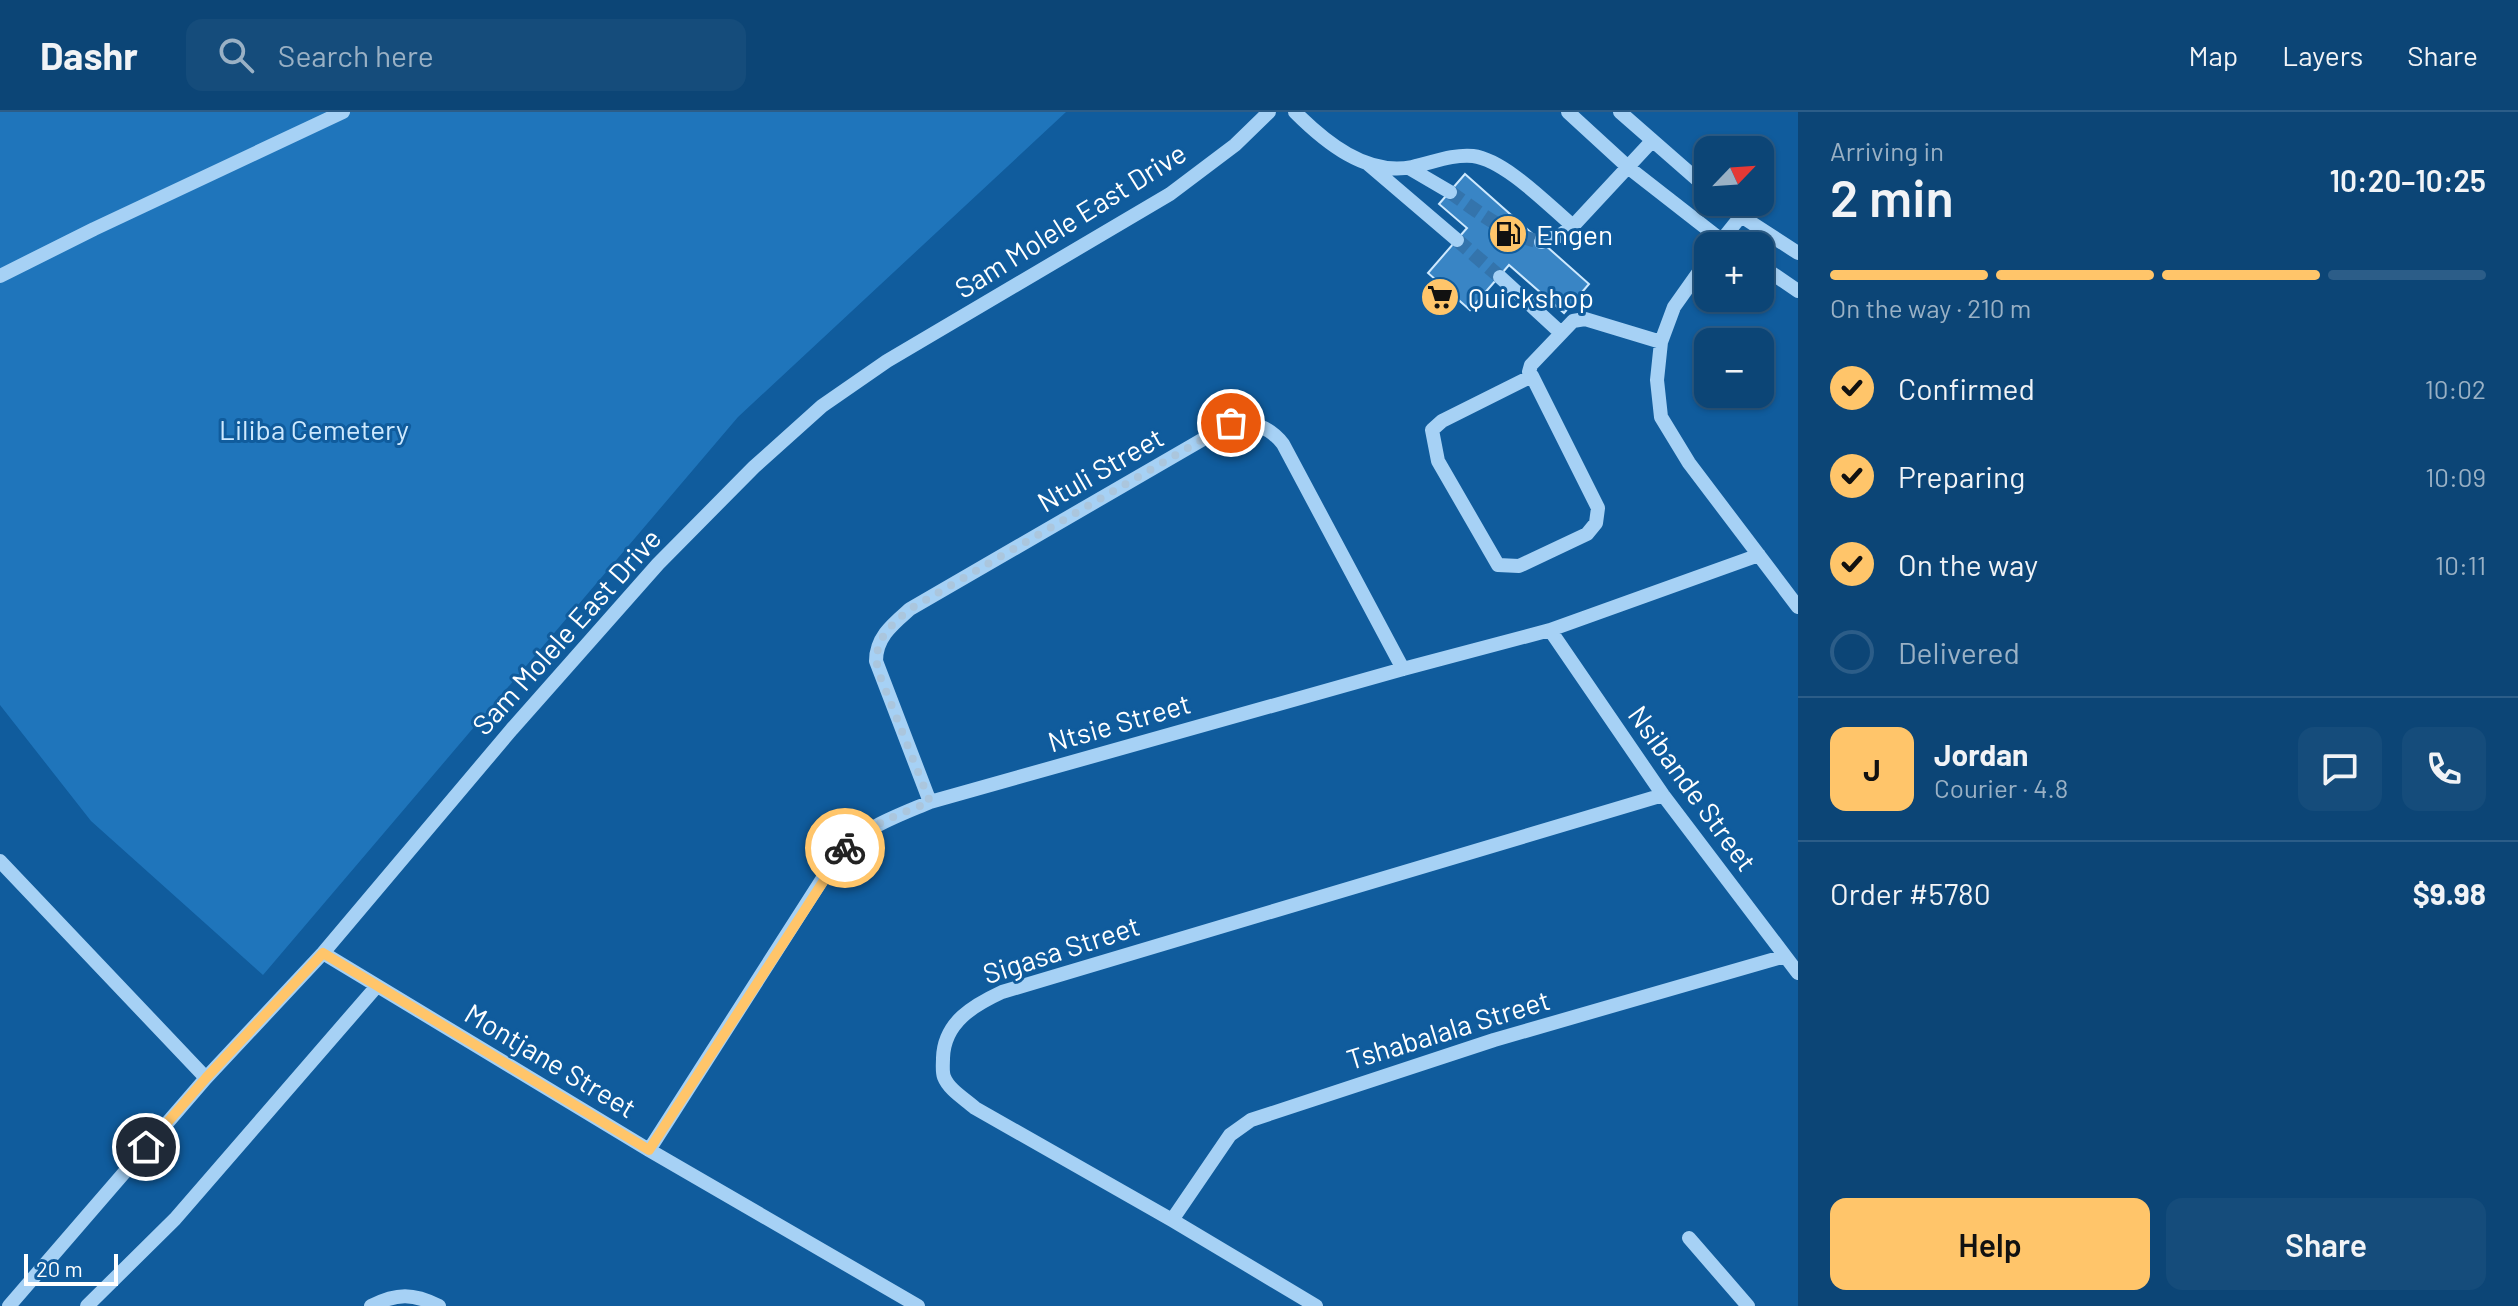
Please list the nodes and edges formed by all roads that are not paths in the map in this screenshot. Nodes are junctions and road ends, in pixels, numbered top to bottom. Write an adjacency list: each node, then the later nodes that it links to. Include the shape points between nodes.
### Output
1 (343, 112): 20 (street)
2 (1269, 112): 34 (street, Sam Molele East Drive, via 1170,194 887,361 822,406 658,564)
3 (1295, 112): 7 (street, via 1326,141)
4 (1568, 112): 9 (street)
5 (1620, 112): 6 (street)
6 (1652, 141): 9 (street); 10 (street)
7 (1365, 162): 8 (street); 16 (street)
8 (1409, 168): 11 (street); 13 (street, via 1454,157 1491,162)
9 (1629, 168): 13 (street); 14 (street)
10 (1694, 177)
11 (1450, 192)
12 (1741, 216): 15 (street); 18 (street)
13 (1573, 226): 17 (street)
14 (1707, 232)
15 (1730, 232)
16 (1457, 240)
17 (1541, 242)
18 (1798, 253)
19 (1774, 275): 23 (street)
20 (0, 276)
21 (1500, 277): 24 (street)
22 (1694, 279): 25 (street, via 1674,307)
23 (1798, 291)
24 (1561, 333): 25 (street, via 1573,321 1585,319); 26 (street, via 1531,365)
25 (1661, 342): 27 (street, via 1661,417)
26 (1532, 376): 26 (street, via 1598,508 1596,523 1587,534 1508,567 1498,565 1438,461 1432,430)
27 (1759, 555): 28 (street); 29 (street, Ntsie Street)
28 (1798, 607)
29 (1550, 630): 30 (street, Ntsie Street); 31 (street, Nsibande Street)
30 (1403, 669): 32 (street, Ntsie Street); 32 (street, Ntuli Street, via 1283,444 1266,428 1231,423 910,609 881,638 878,671)
31 (1663, 795): 35 (street, Nsibande Street); 40 (street, Sigasa Street, via 1002,992 959,1017 943,1052 943,1076 957,1093)
32 (930, 802): 39 (street, Ntsie Street, via 876,825 839,853)
33 (0, 861): 38 (street)
34 (323, 953): 37 (street, Montjane Street); 38 (street, Sam Molele East Drive)
35 (1785, 956): 36 (street, Nsibande Street); 40 (street, Tshabalala Street, via 1494,1040 1251,1120 1230,1135)
36 (1798, 973)
37 (377, 986): 39 (street, Montjane Street); 43 (street, via 175,1219)
38 (206, 1078): 42 (street, Sam Molele East Drive)
39 (649, 1150): 46 (street, Montjane Street)
40 (1172, 1220): 47 (street, Sigasa Street)
41 (1689, 1238): 48 (street)
42 (9, 1306)
43 (87, 1306)
44 (371, 1306): 45 (street, via 409,1295)
45 (439, 1306)
46 (918, 1306)
47 (1316, 1306)
48 (1748, 1306)

